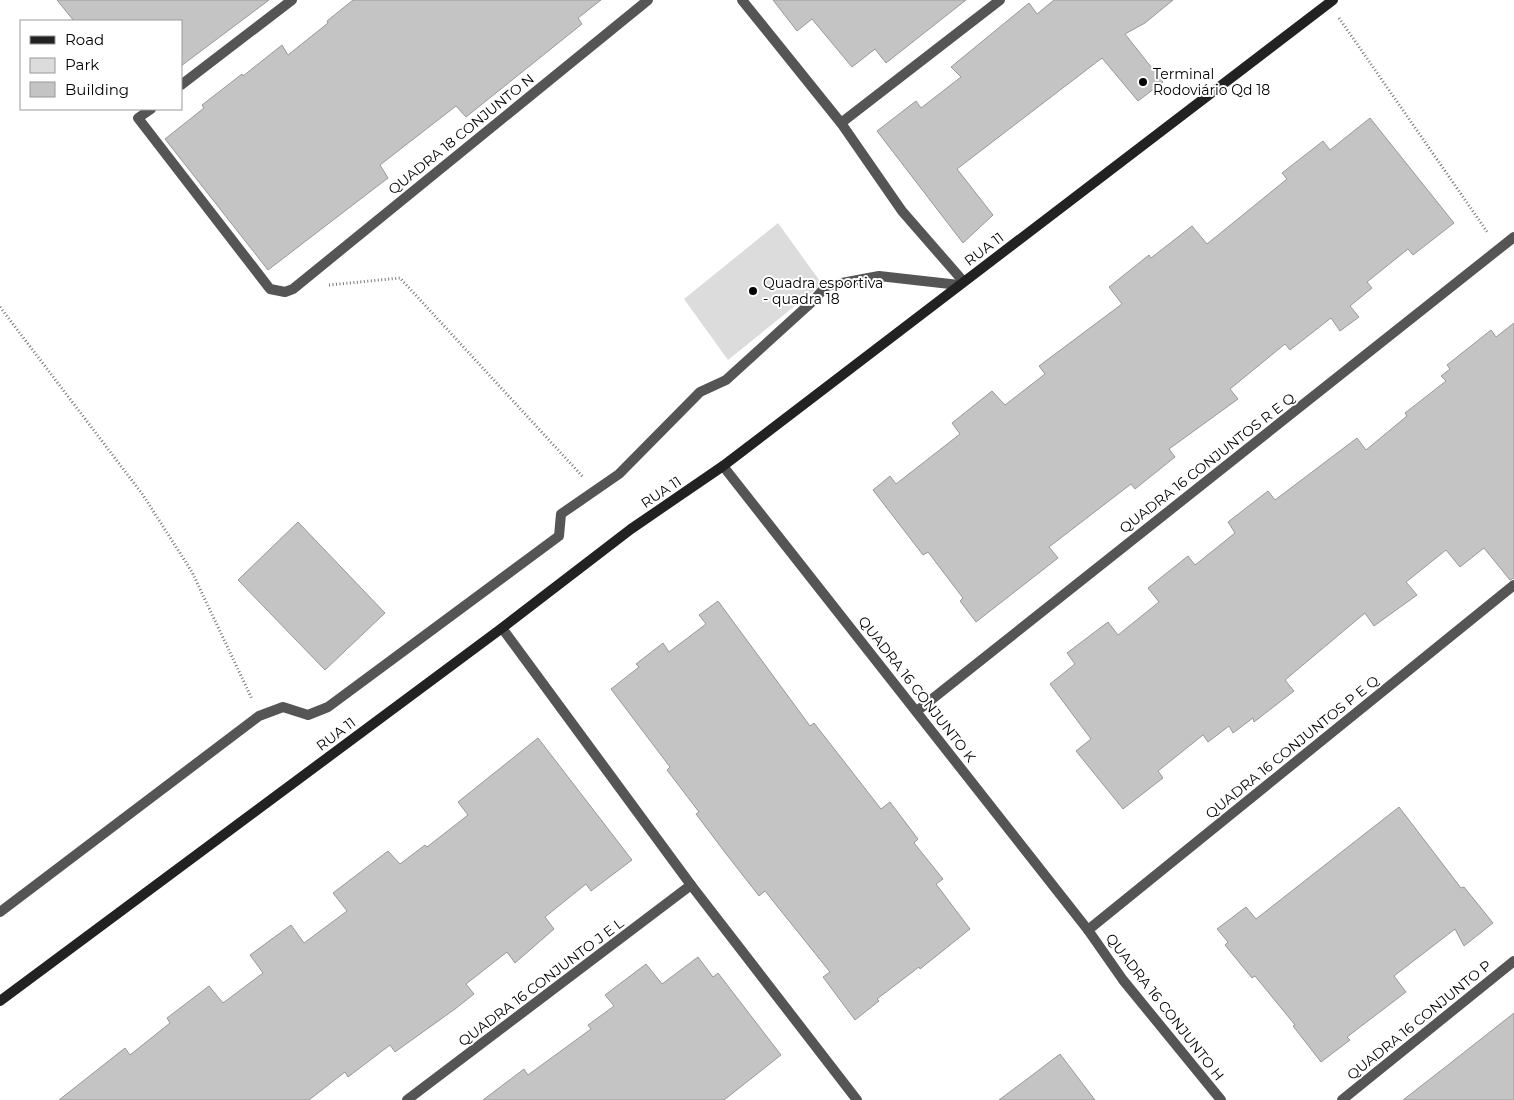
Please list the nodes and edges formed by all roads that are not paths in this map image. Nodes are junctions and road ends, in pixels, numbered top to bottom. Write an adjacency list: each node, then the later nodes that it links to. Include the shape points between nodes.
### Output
1 (292, 0): 6 (street)
2 (648, 0): 7 (street, QUADRA 18 CONJUNTO N, via 293,289 285,292 270,289 138,118)
3 (742, 0): 8 (street)
4 (1000, 0): 8 (street)
5 (1331, 2): 10 (main road, RUA 11)
6 (182, 84)
7 (150, 110)
8 (841, 123): 10 (street, via 902,211)
9 (1514, 237): 14 (street, QUADRA 16 CONJUNTOS R E Q)
10 (961, 283): 11 (main road, RUA 11); 16 (street, via 879,276 826,286 726,380 700,392 619,474 561,514 559,536 328,707 308,715 283,707 259,716)
11 (724, 466): 13 (main road, RUA 11, via 631,529); 14 (street, QUADRA 16 CONJUNTO K)
12 (1514, 585): 17 (street, QUADRA 16 CONJUNTOS P E Q)
13 (502, 628): 15 (street); 19 (main road, RUA 11)
14 (917, 711): 17 (street, QUADRA 16 CONJUNTO K)
15 (691, 885): 20 (street); 21 (street, QUADRA 16 CONJUNTO J E L)
16 (0, 912)
17 (1088, 930): 23 (street, QUADRA 16 CONJUNTO H, via 1123,980)
18 (1514, 961): 24 (street, QUADRA 16 CONJUNTO P)
19 (0, 1001)
20 (854, 1096): 22 (street)
21 (407, 1100)
22 (843, 1100)
23 (1221, 1100)
24 (1342, 1100)

